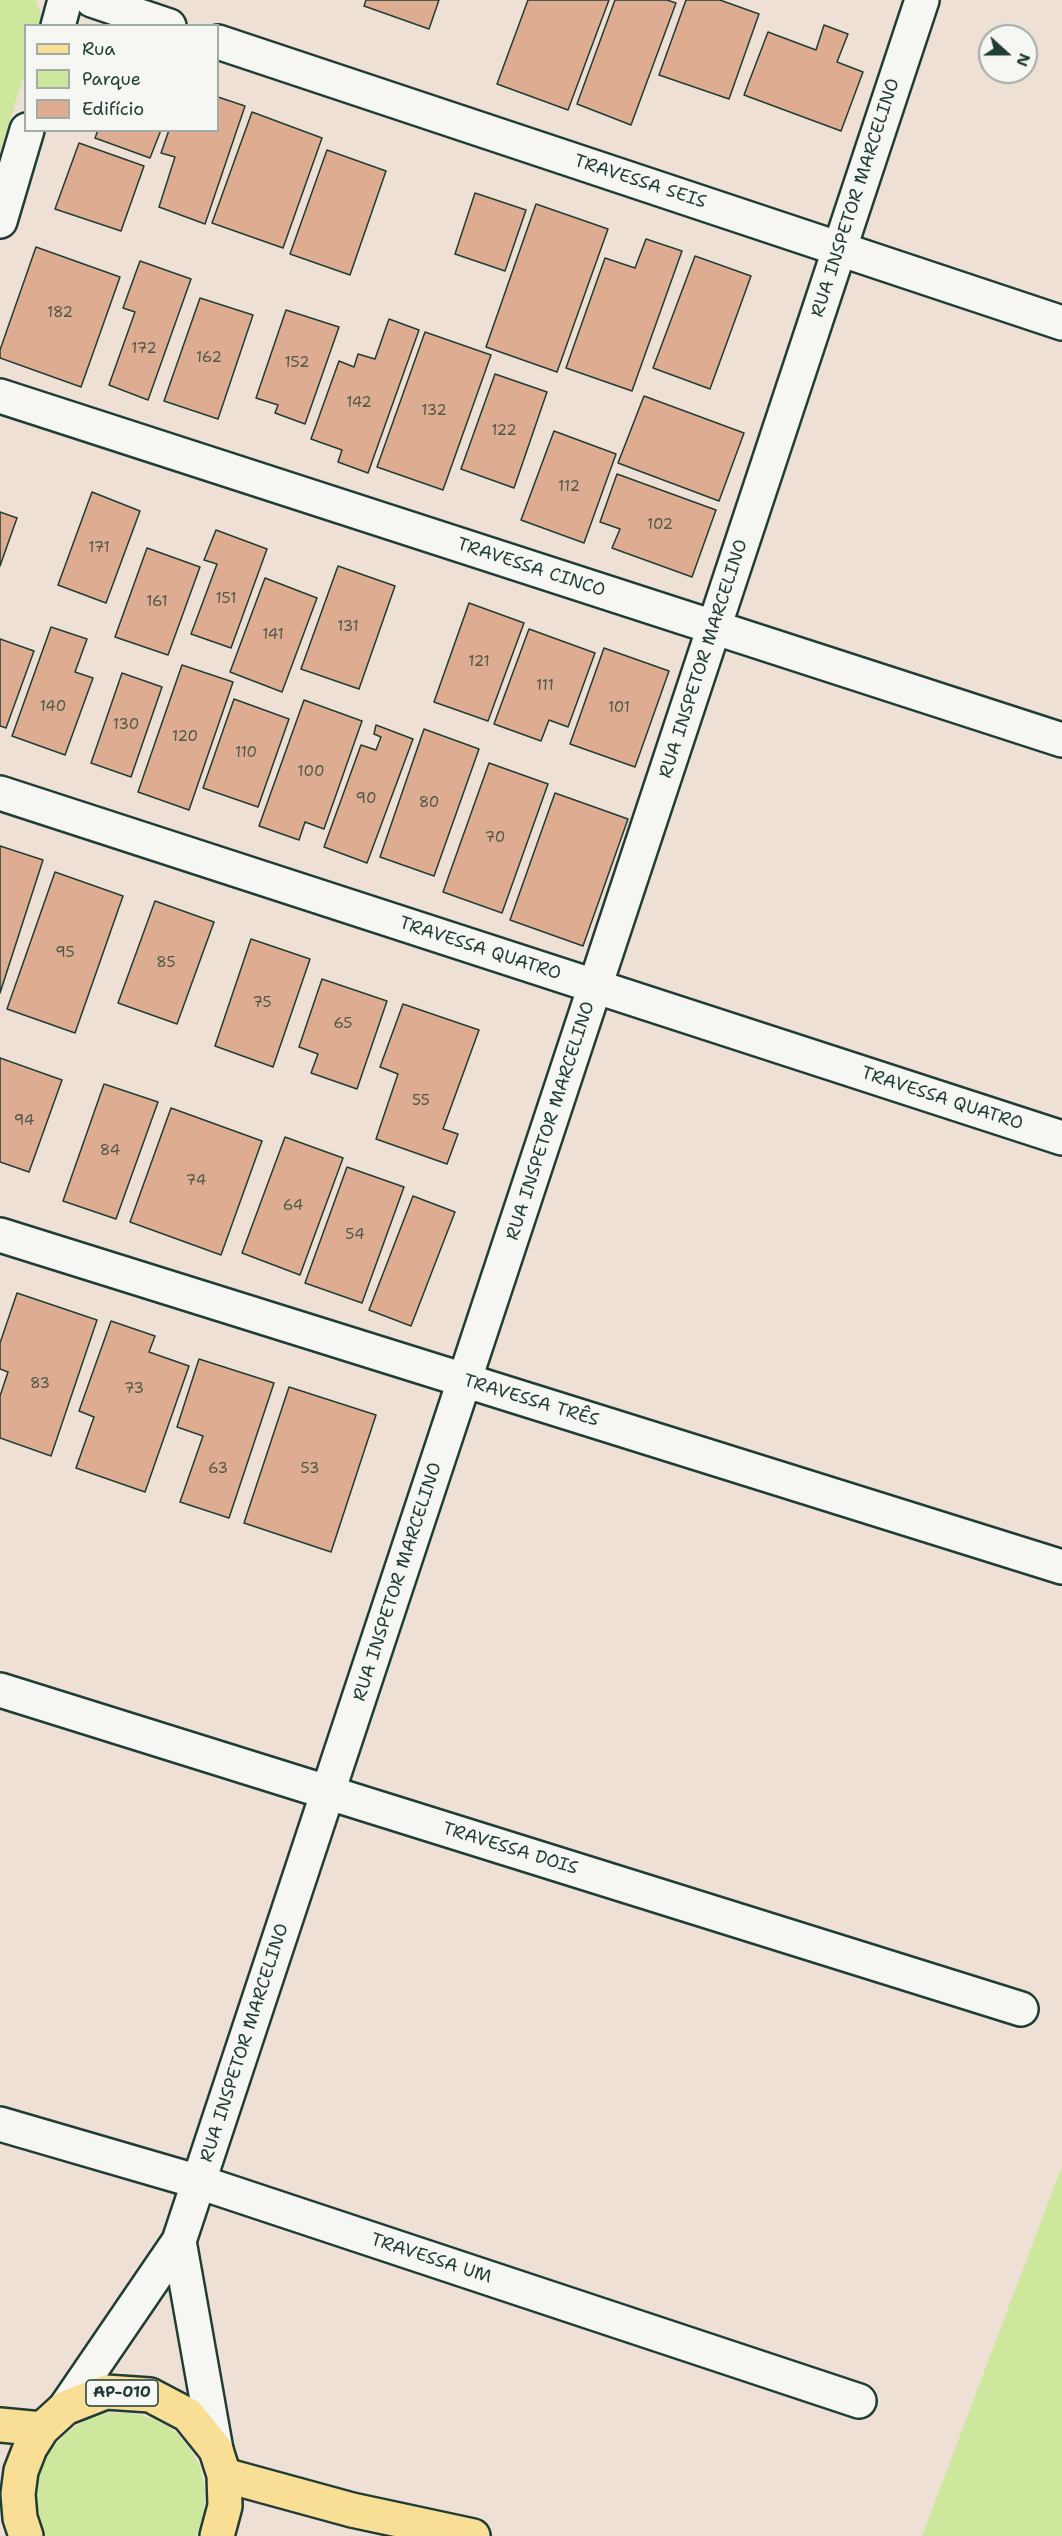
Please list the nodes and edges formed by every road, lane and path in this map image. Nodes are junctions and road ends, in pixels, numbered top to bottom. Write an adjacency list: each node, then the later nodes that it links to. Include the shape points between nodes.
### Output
1 (65, 0): 4 (street)
2 (92, 0): 5 (street)
3 (922, 0): 9 (street, RUA INSPETOR MARCELINO)
4 (58, 24)
5 (163, 24)
6 (219, 42): 9 (street, TRAVESSA SEIS)
7 (26, 132): 8 (street)
8 (0, 221)
9 (840, 249): 10 (street, TRAVESSA SEIS); 12 (street, RUA INSPETOR MARCELINO)
10 (1062, 323)
11 (0, 396): 12 (street, TRAVESSA CINCO)
12 (714, 627): 13 (street, TRAVESSA CINCO); 15 (street, RUA INSPETOR MARCELINO)
13 (1062, 740)
14 (0, 793): 15 (street, TRAVESSA QUATRO)
15 (595, 986): 16 (street, TRAVESSA QUATRO); 18 (street, RUA INSPETOR MARCELINO)
16 (1062, 1138)
17 (0, 1235): 18 (street, TRAVESSA TRÊS)
18 (464, 1380): 19 (street, TRAVESSA TRÊS); 21 (street, RUA INSPETOR MARCELINO)
19 (1062, 1567)
20 (0, 1690): 21 (street, TRAVESSA DOIS)
21 (328, 1792): 22 (street, TRAVESSA DOIS); 24 (street, RUA INSPETOR MARCELINO)
22 (1021, 2009)
23 (0, 2124): 24 (street, TRAVESSA UM)
24 (199, 2182): 25 (street, RUA INSPETOR MARCELINO); 26 (street, TRAVESSA UM)
25 (179, 2241): 27 (street, RUA INSPETOR MARCELINO); 29 (street, RUA INSPETOR MARCELINO)
26 (859, 2401)
27 (54, 2418): 28 (main road, AP-010); 29 (main road, AP-010, via 106,2392 150,2395 188,2415); 30 (main road, via 30,2448 21,2471 18,2494)
28 (0, 2425)
29 (220, 2462): 31 (main road, via 225,2506); 32 (main road, via 352,2510)
30 (26, 2536)
31 (217, 2536)
32 (472, 2536)

